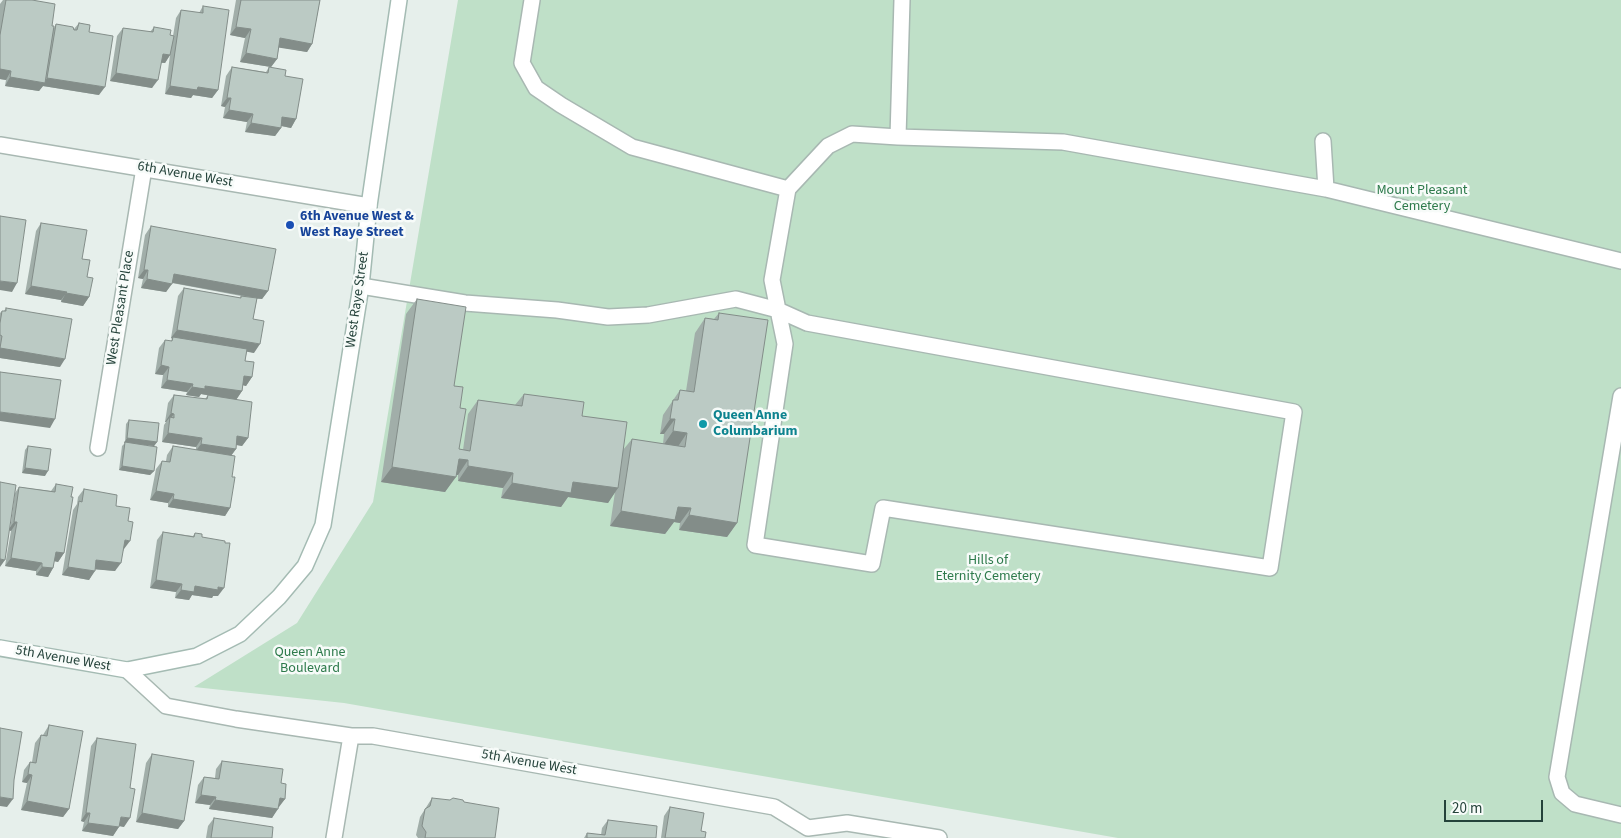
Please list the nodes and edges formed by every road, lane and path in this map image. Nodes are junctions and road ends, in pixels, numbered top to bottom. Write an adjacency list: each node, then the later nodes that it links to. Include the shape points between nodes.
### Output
1 (398, 0): 10 (street, West Raye Street)
2 (532, 0): 8 (street, via 522,63 536,88 632,147)
3 (902, 0): 4 (street)
4 (898, 137): 8 (street, via 852,134 828,146); 9 (street, via 1063,142)
5 (1323, 141): 9 (street)
6 (0, 145): 7 (street, 6th Avenue West)
7 (144, 168): 10 (street, 6th Avenue West); 15 (street, West Pleasant Place)
8 (788, 189): 13 (street, via 772,280)
9 (1326, 189): 11 (street)
10 (370, 206): 12 (street, West Raye Street)
11 (1621, 261)
12 (361, 286): 13 (street, via 465,303 557,310 608,318 648,315 736,298); 16 (street, West Raye Street, via 324,525)
13 (778, 310): 13 (street, via 806,323 1294,412 1270,568 883,508 872,564 755,545 785,344)
14 (1621, 396): 20 (street, via 1557,778 1562,793 1575,804)
15 (98, 448)
16 (305, 566): 18 (street, 5th Avenue West, via 279,597 240,634 198,656)
17 (0, 648): 18 (street, 5th Avenue West)
18 (127, 670): 19 (street, 5th Avenue West, via 166,706)
19 (351, 736): 21 (street, 5th Avenue West, via 374,736 774,807); 22 (street)
20 (1621, 815)
21 (807, 833): 23 (street, 5th Avenue West, via 847,823)
22 (334, 838)
23 (939, 838)

